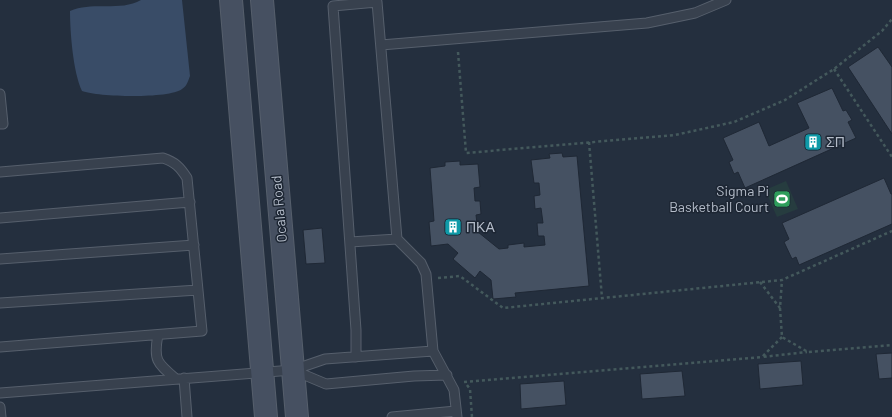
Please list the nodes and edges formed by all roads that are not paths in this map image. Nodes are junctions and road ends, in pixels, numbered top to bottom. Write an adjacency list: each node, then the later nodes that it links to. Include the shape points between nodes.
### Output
1 (231, 0): 21 (main road)
2 (262, 0): 20 (main road, Ocala Road)
3 (726, 0): 4 (lane, via 695,13 646,23)
4 (381, 46): 10 (lane); 11 (lane, via 377,2 333,6)
5 (0, 94): 6 (lane, via 3,124)
6 (0, 124)
7 (0, 172): 8 (lane, via 163,158 181,167 187,178)
8 (190, 202): 9 (lane); 12 (lane)
9 (0, 218)
10 (397, 239): 11 (lane); 18 (lane, via 421,263 426,274)
11 (350, 242): 19 (lane)
12 (194, 245): 13 (lane); 14 (lane)
13 (0, 259)
14 (198, 290): 15 (lane); 16 (lane, via 202,331)
15 (0, 304)
16 (158, 335): 17 (lane); 23 (lane, via 156,356 163,367)
17 (0, 347)
18 (433, 351): 19 (lane); 22 (lane)
19 (356, 357): 20 (lane, via 325,359)
20 (293, 370): 21 (lane); 22 (lane, via 326,384 414,376); 31 (main road, Ocala Road)
21 (262, 372): 23 (lane); 30 (main road)
22 (447, 376): 26 (lane, via 454,390)
23 (180, 379): 24 (lane); 29 (lane)
24 (0, 393)
25 (0, 407): 28 (lane)
26 (456, 414): 27 (lane)
27 (412, 416): 32 (lane)
28 (1, 417)
29 (187, 417)
30 (266, 417)
31 (297, 417)
32 (392, 417)

